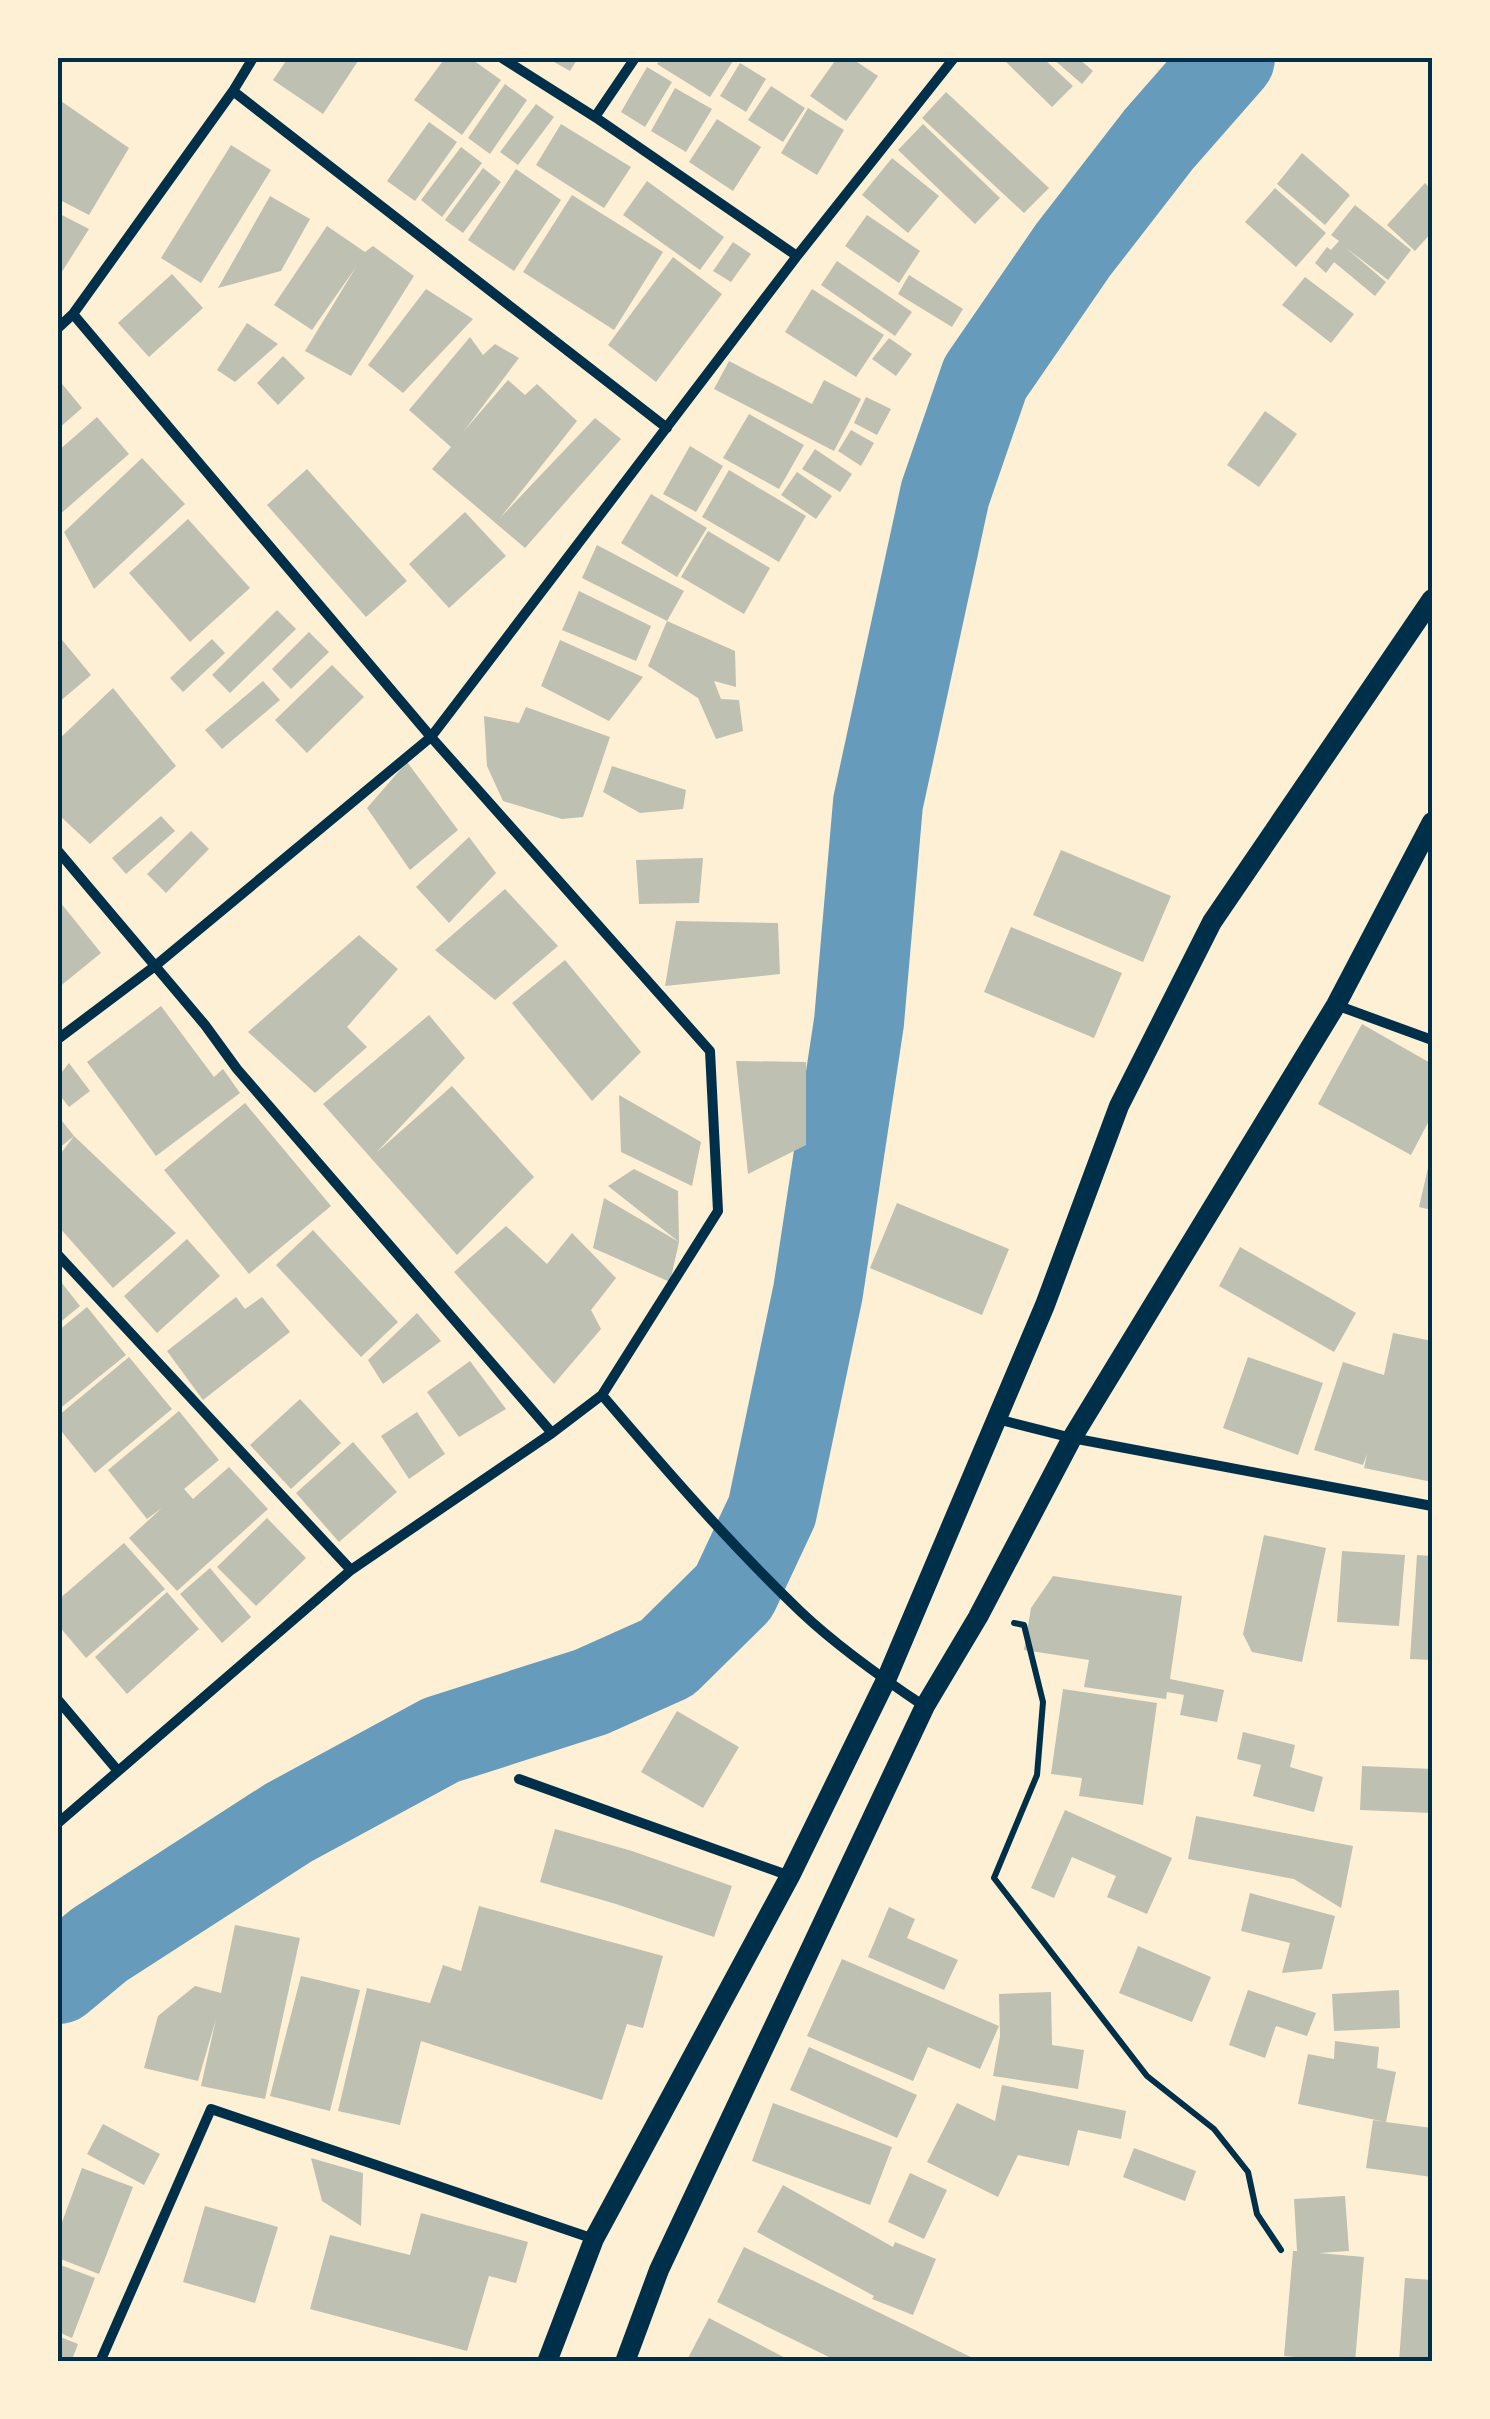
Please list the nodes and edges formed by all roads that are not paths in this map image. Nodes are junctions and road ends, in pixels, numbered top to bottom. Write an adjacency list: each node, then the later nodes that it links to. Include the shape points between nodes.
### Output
1 (252, 58): 5 (street)
2 (502, 58): 6 (street)
3 (636, 58): 6 (street)
4 (954, 58): 7 (street)
5 (234, 91): 8 (street); 10 (street)
6 (595, 118): 7 (street)
7 (798, 256): 10 (street)
8 (73, 314): 9 (street); 12 (street)
9 (58, 328)
10 (667, 428): 12 (street)
11 (1432, 598): 21 (main road, via 1212,922 1119,1106)
12 (431, 737): 15 (street); 20 (street, via 710,1051 718,1211)
13 (1432, 822): 16 (main road)
14 (58, 851): 15 (street)
15 (154, 966): 17 (street); 22 (street)
16 (1336, 1005): 18 (street); 23 (main road)
17 (58, 1039)
18 (1432, 1040)
19 (58, 1256): 25 (street)
20 (602, 1396): 22 (street); 26 (street, via 804,1615)
21 (996, 1418): 23 (street); 26 (main road)
22 (552, 1433): 25 (street)
23 (1072, 1438): 24 (street); 28 (main road)
24 (1432, 1506)
25 (351, 1570): 29 (street)
26 (886, 1680): 28 (street); 32 (main road)
27 (58, 1700): 29 (street)
28 (924, 1706): 36 (main road, via 660,2270)
29 (118, 1772): 31 (street)
30 (519, 1779): 32 (street)
31 (58, 1823)
32 (790, 1876): 33 (main road)
33 (594, 2240): 34 (street, via 211,2108); 35 (main road)
34 (100, 2362)
35 (547, 2362)
36 (625, 2362)

